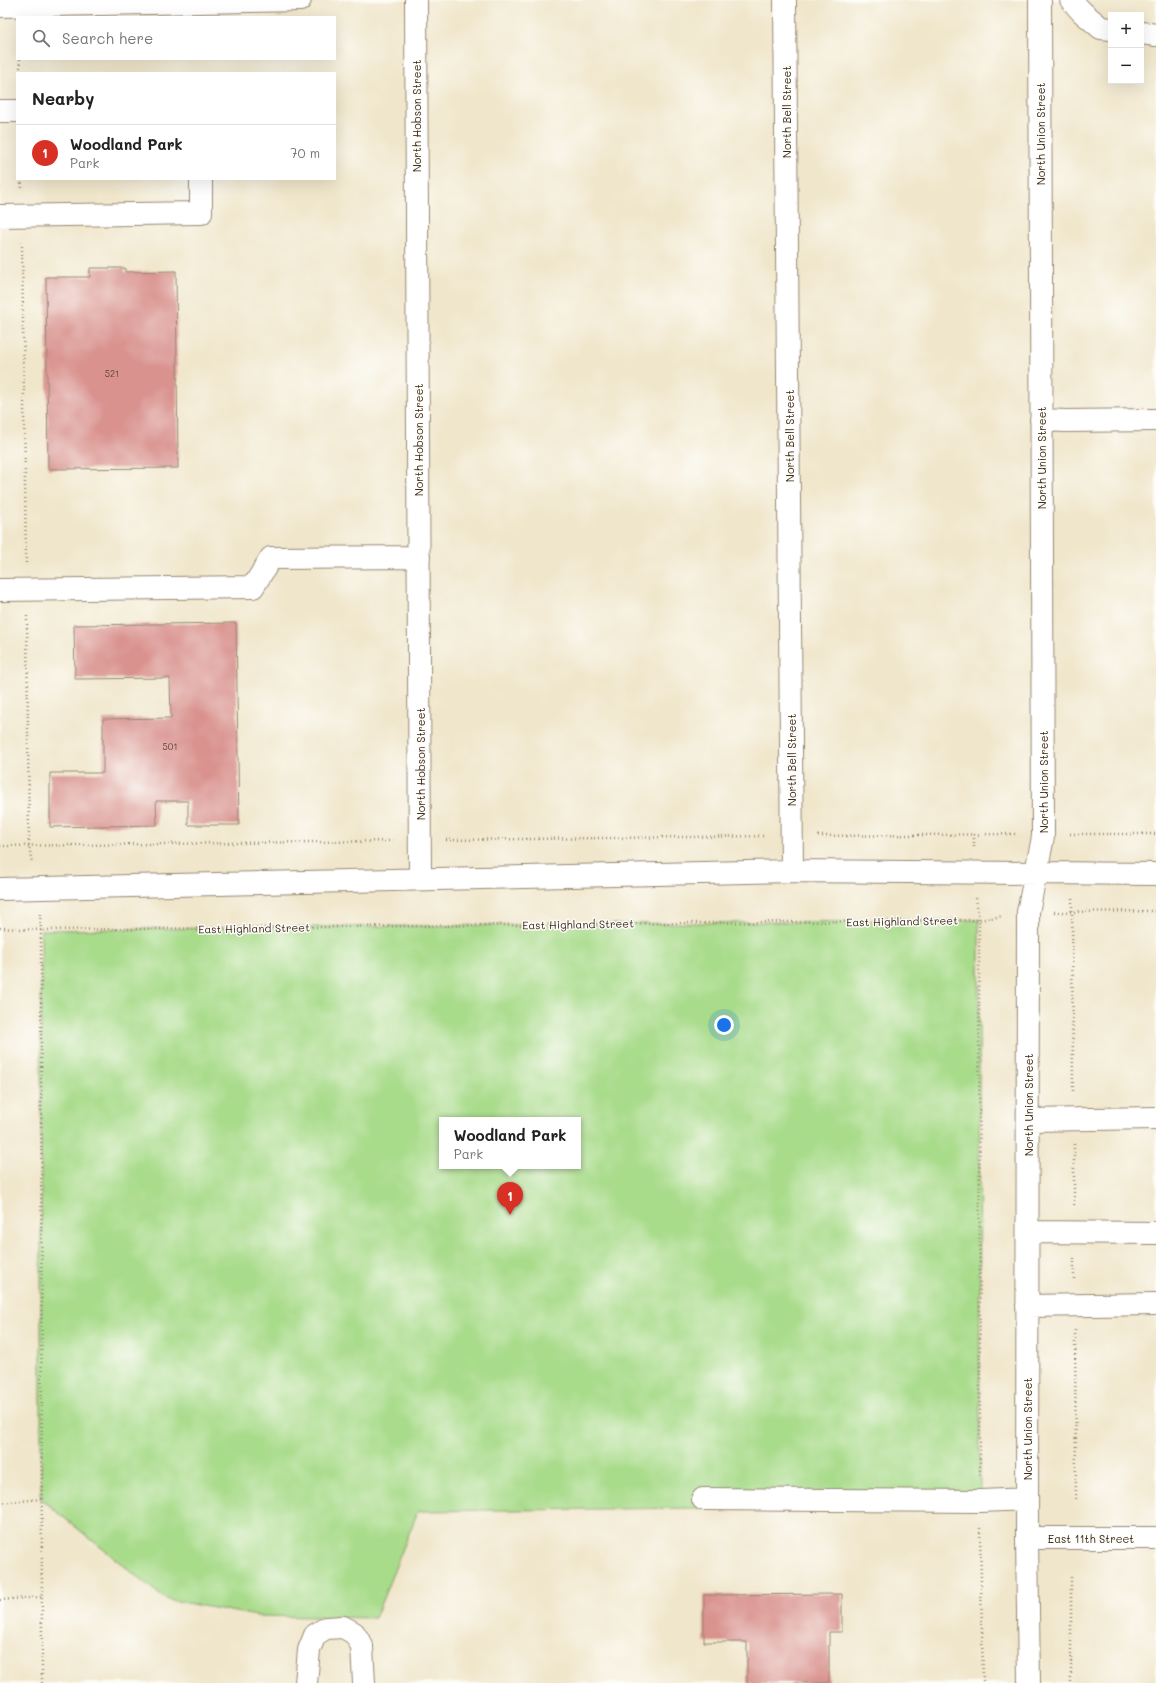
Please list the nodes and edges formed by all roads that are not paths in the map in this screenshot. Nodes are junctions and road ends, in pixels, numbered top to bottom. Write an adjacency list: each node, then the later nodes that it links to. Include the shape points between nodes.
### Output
1 (300, 0): 6 (street)
2 (416, 0): 16 (street, North Hobson Street)
3 (785, 0): 18 (street, North Bell Street)
4 (1040, 0): 14 (street, North Union Street)
5 (1071, 0): 7 (street, via 1101,28)
6 (0, 6)
7 (1108, 29)
8 (1144, 33): 9 (street)
9 (1156, 35)
10 (0, 111): 11 (street)
11 (16, 111)
12 (201, 180): 13 (street, via 201,213)
13 (0, 216)
14 (1041, 420): 15 (street); 19 (street, North Union Street, via 1043,837)
15 (1156, 420)
16 (419, 557): 17 (street, via 270,558 253,587); 21 (street, North Hobson Street)
17 (0, 590)
18 (792, 871): 19 (street); 21 (street)
19 (1035, 874): 20 (street); 24 (street, North Union Street, via 1028,912)
20 (1156, 874)
21 (420, 879): 22 (street)
22 (0, 889)
23 (1156, 1118): 24 (street)
24 (1028, 1120): 25 (street, North Union Street)
25 (1028, 1232): 26 (street); 28 (street, North Union Street)
26 (1156, 1233)
27 (1156, 1304): 28 (street)
28 (1027, 1306): 30 (street, North Union Street)
29 (703, 1499): 30 (street)
30 (1027, 1499): 31 (street, North Union Street)
31 (1027, 1538): 32 (street, East 11th Street); 35 (street, North Union Street)
32 (1156, 1538)
33 (306, 1683): 34 (street, via 309,1650 315,1635 326,1628 343,1626 354,1633 362,1646)
34 (364, 1683)
35 (1029, 1683)

